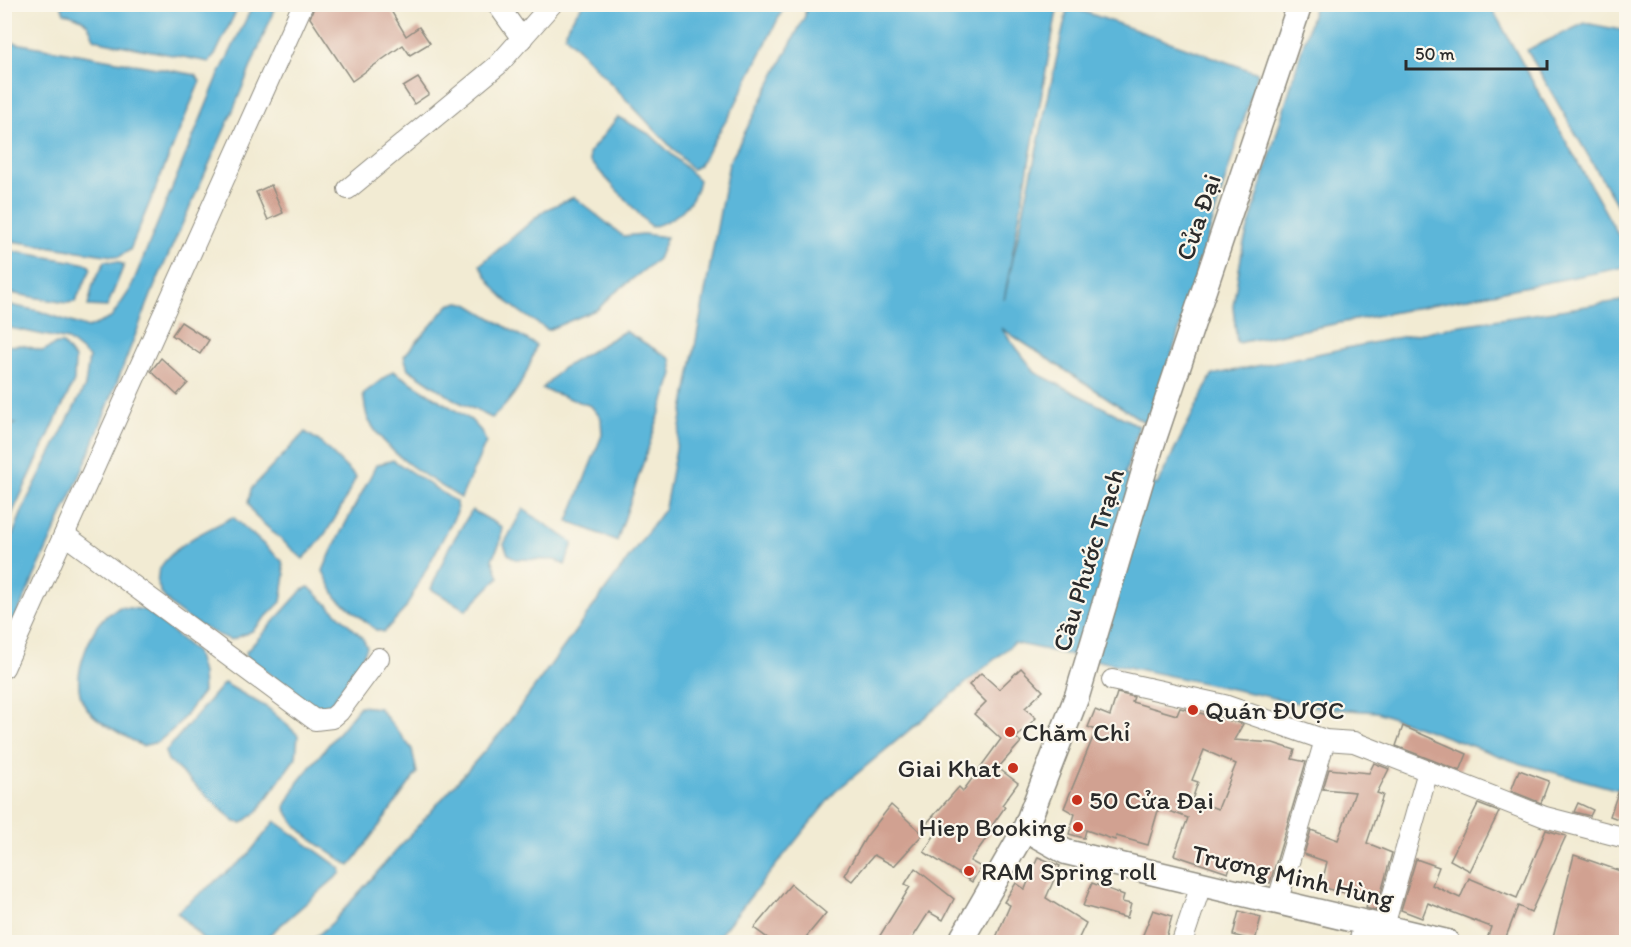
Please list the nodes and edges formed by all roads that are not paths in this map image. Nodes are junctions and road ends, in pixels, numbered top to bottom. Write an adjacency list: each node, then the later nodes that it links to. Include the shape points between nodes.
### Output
1 (303, 4): 8 (street)
2 (497, 4): 5 (street)
3 (552, 4): 5 (street)
4 (1300, 4): 7 (street, Cửa Đại)
5 (522, 39): 6 (street, via 498,64)
6 (348, 189)
7 (1151, 448): 14 (street, Cầu Phước Trạch, via 1079,688)
8 (65, 535): 9 (street, via 315,720 333,718); 10 (street)
9 (379, 658)
10 (4, 668)
11 (1112, 680): 12 (street, via 1224,705)
12 (1325, 740): 13 (street, via 1354,742); 17 (street)
13 (1428, 771): 15 (street, via 1545,817); 18 (street)
14 (1025, 829): 16 (street, Trương Minh Hùng, via 1066,852); 19 (street)
15 (1626, 838)
16 (1201, 885): 17 (street, Trương Minh Hùng); 20 (street)
17 (1277, 903): 18 (street, Trương Minh Hùng)
18 (1369, 930): 21 (street, Trương Minh Hùng)
19 (960, 942)
20 (1182, 942)
21 (1447, 942)

